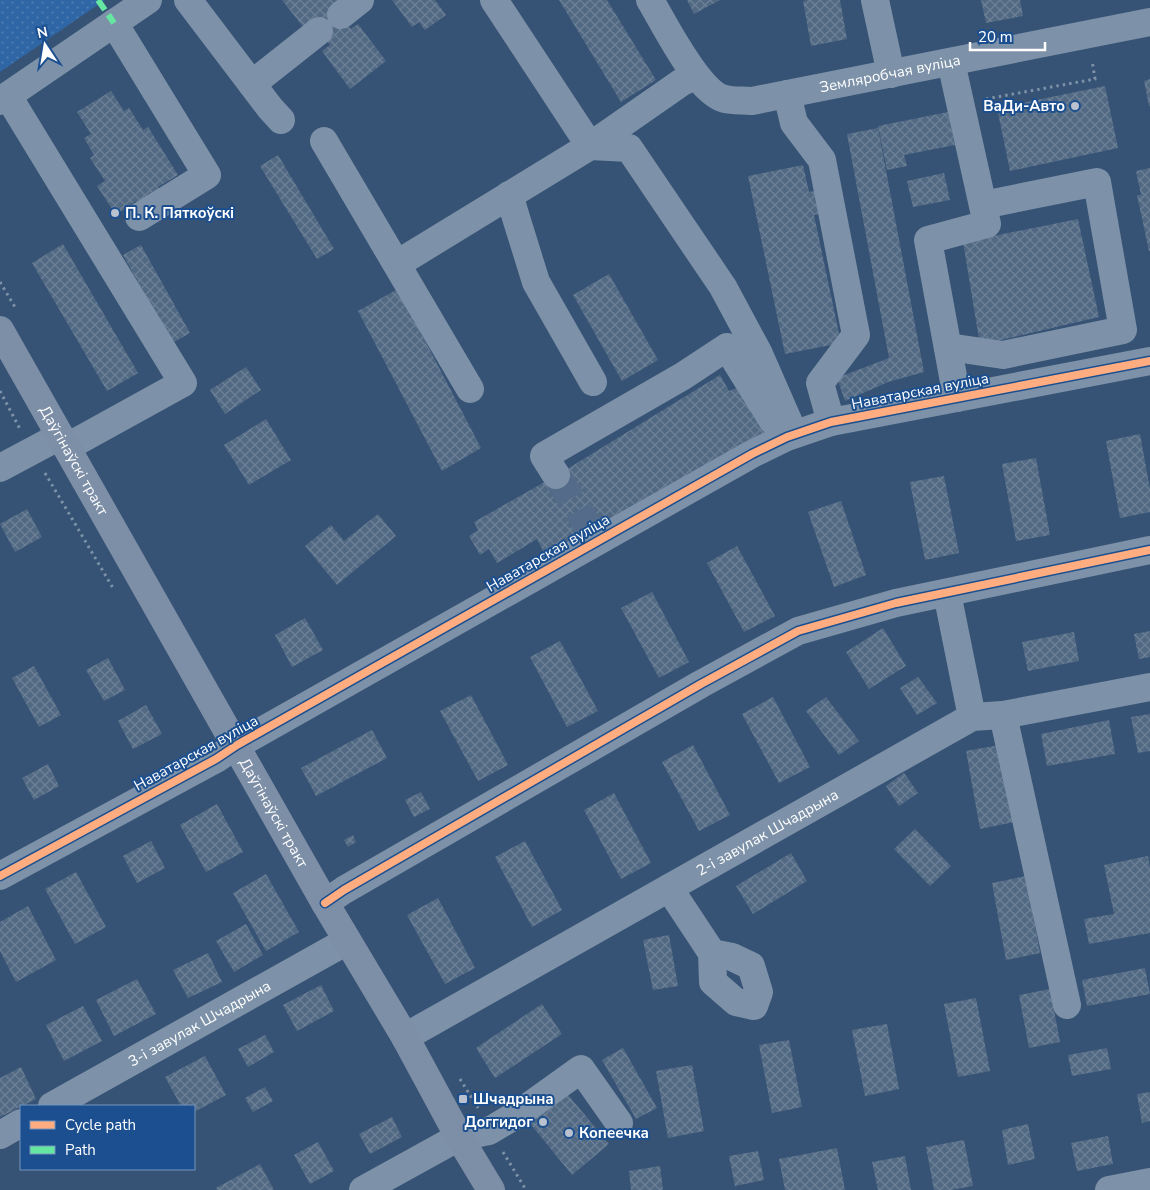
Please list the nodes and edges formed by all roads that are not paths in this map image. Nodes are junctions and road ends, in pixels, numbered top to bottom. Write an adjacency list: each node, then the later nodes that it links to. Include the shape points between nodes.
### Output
1 (148, 0): 7 (street)
2 (188, 0): 12 (street)
3 (494, 0): 17 (street)
4 (650, 0): 11 (street, Земляробчая вуліца)
5 (875, 0): 10 (street)
6 (1150, 22): 9 (street, Земляробчая вуліца)
7 (114, 23): 14 (street); 20 (street, via 207,175)
8 (320, 32): 12 (street)
9 (951, 62): 10 (street, Земляробчая вуліца); 19 (street)
10 (891, 74): 13 (street, Земляробчая вуліца)
11 (696, 76): 13 (street, Земляробчая вуліца, via 723,99 752,101); 17 (street, via 682,82)
12 (252, 84): 15 (street)
13 (787, 94): 28 (street, via 794,123 822,160 856,334 820,383)
14 (4, 98): 30 (street, via 183,382)
15 (281, 120)
16 (324, 142): 21 (street)
17 (590, 146): 18 (street); 29 (street, via 629,148 722,287 759,354)
18 (509, 195): 21 (street); 25 (street, via 536,282)
19 (983, 205): 23 (street, via 987,224 928,240); 23 (street, via 1097,182 1123,330 1003,355)
20 (139, 217)
21 (397, 264): 26 (street)
22 (0, 330): 30 (main road, Даўгінаўскі тракт)
23 (948, 347): 27 (street)
24 (1150, 361): 27 (street, Наватарская вуліца)
25 (593, 382)
26 (470, 389)
27 (956, 398): 28 (street, Наватарская вуліца)
28 (831, 422): 29 (street, Наватарская вуліца)
29 (788, 437): 32 (street, via 727,347 684,376 544,456); 38 (street, Наватарская вуліца, via 594,537)
30 (64, 441): 31 (street); 38 (main road, Даўгінаўскі тракт)
31 (0, 468)
32 (556, 475)
33 (1150, 550): 34 (street)
34 (947, 593): 37 (street); 41 (street, via 896,603 798,631)
35 (1150, 687): 36 (street, 2-і завулак Шчадрына)
36 (1003, 714): 37 (street, 2-і завулак Шчадрына); 44 (street)
37 (972, 717): 40 (street, 2-і завулак Шчадрына)
38 (237, 745): 39 (street, Наватарская вуліца); 41 (main road, Даўгінаўскі тракт)
39 (0, 876)
40 (669, 888): 43 (street); 45 (street, 2-і завулак Шчадрына)
41 (325, 902): 42 (main road, Даўгінаўскі тракт)
42 (347, 941): 45 (main road, Даўгінаўскі тракт); 46 (street, 3-і завулак Шчадрына)
43 (712, 953)
44 (1067, 1005)
45 (405, 1037): 50 (main road, Даўгінаўскі тракт)
46 (54, 1105)
47 (619, 1123): 50 (street, via 581,1069 490,1131)
48 (20, 1125): 49 (street)
49 (0, 1135)
50 (459, 1137): 52 (street); 53 (main road, Даўгінаўскі тракт)
51 (1150, 1182): 54 (street)
52 (363, 1190)
53 (491, 1190)
54 (1109, 1190)

